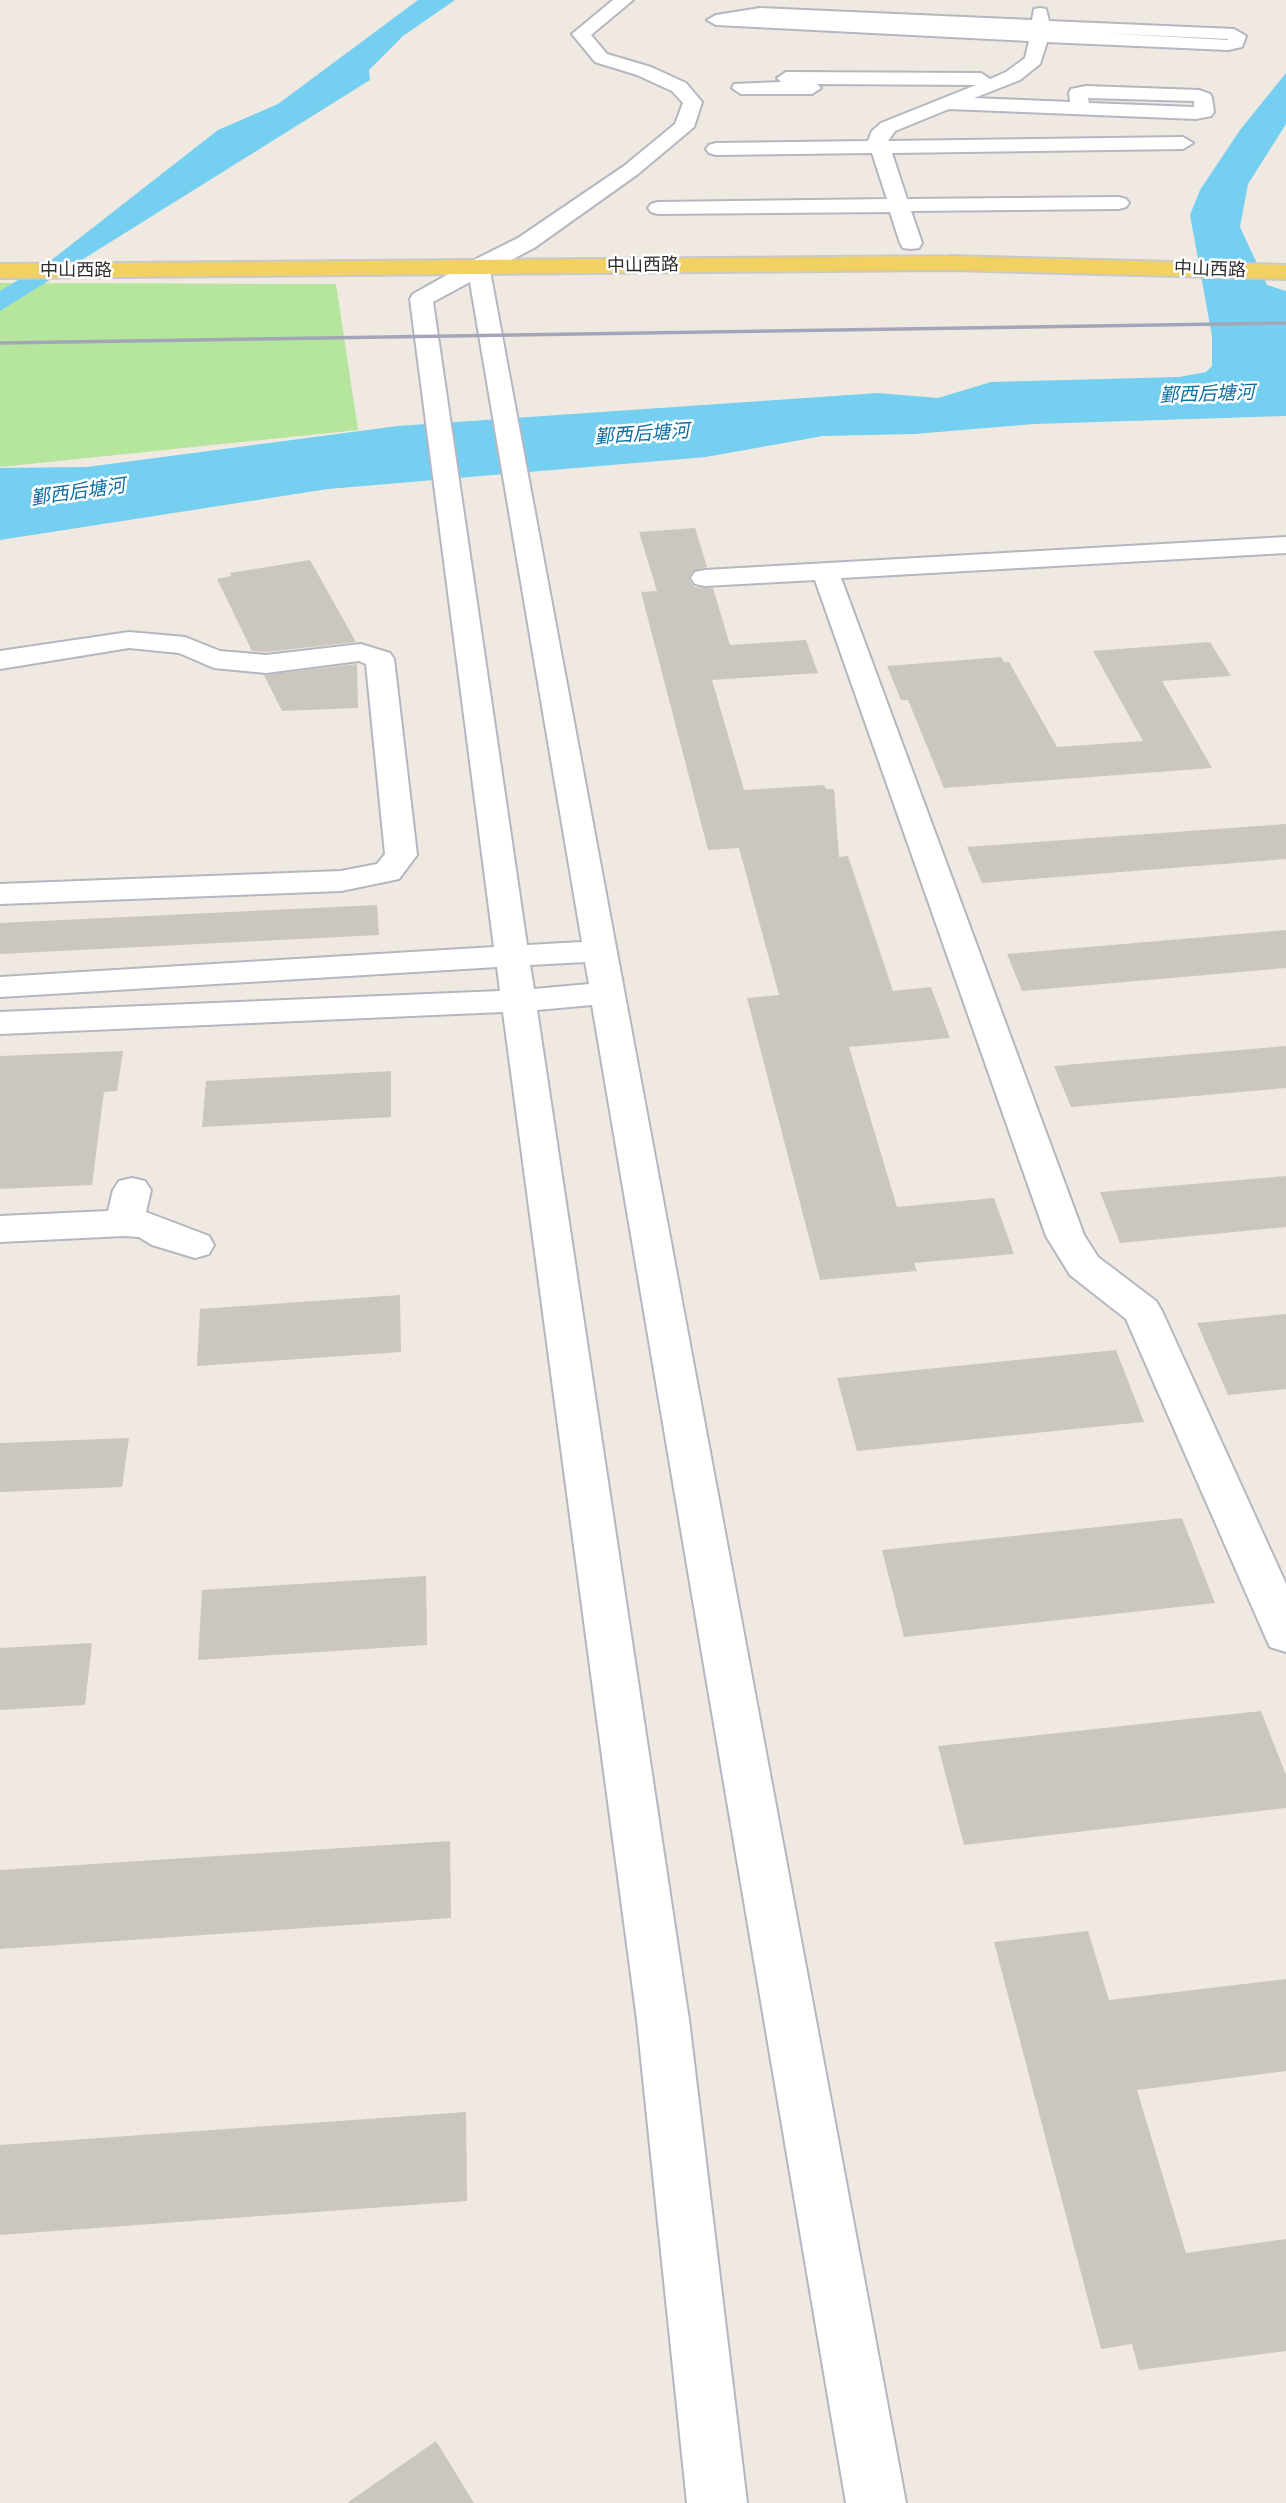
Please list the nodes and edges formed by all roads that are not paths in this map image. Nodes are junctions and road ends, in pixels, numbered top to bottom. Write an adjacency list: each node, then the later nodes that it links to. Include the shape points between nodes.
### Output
1 (624, 0): 17 (street, via 581,34 601,58 679,87 693,102 684,127)
2 (1039, 0): 3 (street)
3 (1039, 31): 3 (street, via 1228,45 1236,43 1237,36); 3 (street, via 760,13 716,20); 5 (street)
4 (1006, 59): 5 (street)
5 (1040, 60): 7 (street)
6 (786, 78): 7 (street)
7 (1004, 79): 9 (street)
8 (741, 88): 9 (street, via 910,89)
9 (948, 101): 10 (street); 12 (street, via 888,127 879,135)
10 (1081, 108): 10 (street, via 1196,113 1204,112 1199,96 1086,92 1078,93)
11 (1183, 143): 12 (street)
12 (880, 147): 13 (street); 15 (street)
13 (716, 149)
14 (1119, 203): 15 (street)
15 (900, 204): 16 (street); 20 (street)
16 (658, 208)
17 (526, 243): 18 (main road); 22 (street)
18 (568, 243)
19 (846, 243): 20 (main road, 中山西路)
20 (911, 243): 23 (main road, 中山西路)
21 (1286, 252): 23 (main road, 中山西路)
22 (481, 255): 23 (main road, 中山西路, via 950,262); 24 (main road, 中山西路); 31 (street); 32 (street, via 421,299)
23 (1191, 259): 25 (main road, 中山西路)
24 (2, 271)
25 (1286, 272)
26 (1286, 545): 27 (street)
27 (825, 571): 28 (street); 39 (street, via 1065,1236 1084,1266 1142,1311)
28 (705, 578)
29 (0, 660): 30 (street, via 129,640 185,645 214,659 266,664 361,652 380,659 401,855 388,872 341,881)
30 (0, 894)
31 (599, 951): 32 (street); 34 (street)
32 (513, 958): 33 (street); 35 (street)
33 (0, 987)
34 (607, 993): 35 (street); 41 (street)
35 (520, 1001): 36 (street); 40 (street, via 663,2020)
36 (0, 1023)
37 (0, 1229): 38 (street, via 128,1207 166,1236)
38 (195, 1245)
39 (1285, 1630)
40 (717, 2503)
41 (876, 2503)

